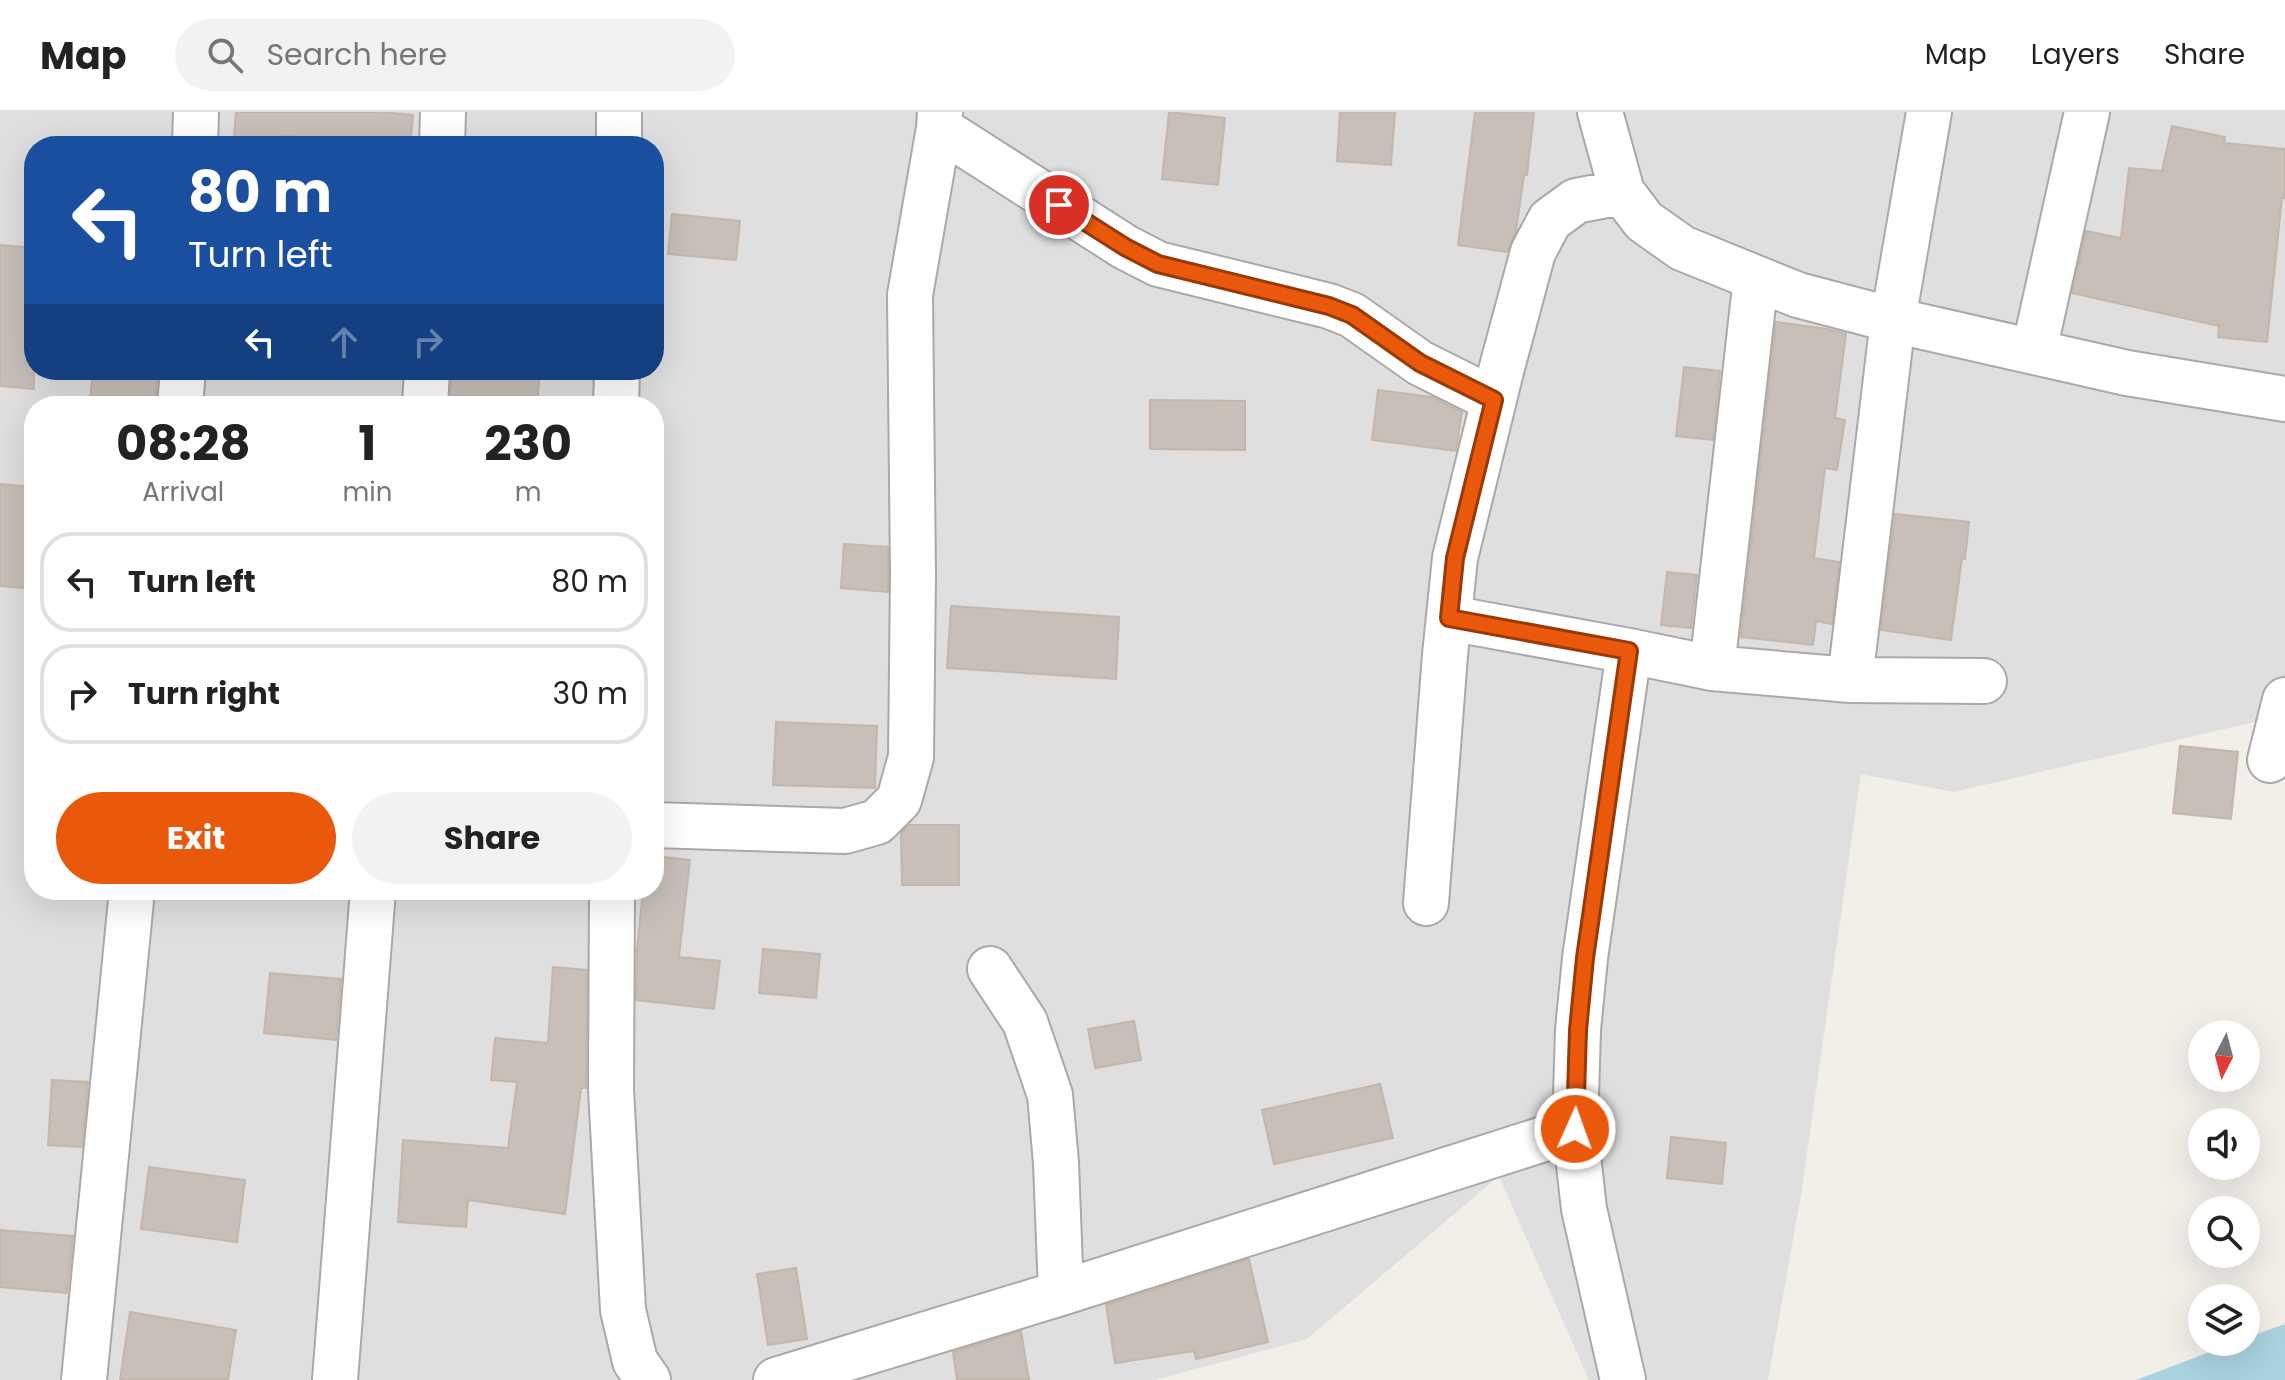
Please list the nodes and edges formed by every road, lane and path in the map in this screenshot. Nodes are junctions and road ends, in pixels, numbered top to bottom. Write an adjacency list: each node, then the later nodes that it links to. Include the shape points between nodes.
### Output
1 (196, 112): 8 (street)
2 (443, 112): 9 (street)
3 (619, 112): 10 (street)
4 (1929, 112): 13 (street)
5 (2087, 112): 14 (street)
6 (1594, 114): 11 (street)
7 (939, 120): 16 (street, via 1158,264 1352,315 1420,363); 24 (street, via 910,295 911,757 899,800 877,822 845,831)
8 (195, 136)
9 (442, 136)
10 (619, 136)
11 (1622, 192): 12 (street, via 1644,221 1682,248); 16 (street, via 1576,201 1550,220 1533,252)
12 (1756, 278): 13 (street); 19 (street)
13 (1893, 320): 14 (street); 20 (street)
14 (2034, 351): 15 (street, via 2127,373)
15 (2285, 399)
16 (1494, 400): 17 (street, via 1455,558)
17 (1449, 618): 18 (street); 28 (street)
18 (1629, 651): 19 (street); 30 (street, via 1585,958)
19 (1712, 668): 20 (street)
20 (1850, 680): 21 (street)
21 (1984, 681)
22 (2285, 700): 23 (street)
23 (2270, 760)
24 (664, 825)
25 (131, 900): 32 (street)
26 (372, 900): 33 (street)
27 (612, 900): 34 (street, via 611,1090 623,1310 635,1361)
28 (1426, 903)
29 (990, 969): 31 (street, via 1025,1022 1050,1095)
30 (1575, 1129): 31 (street); 36 (street, via 1584,1209)
31 (1061, 1293): 35 (street)
32 (84, 1380)
33 (335, 1380)
34 (648, 1380)
35 (776, 1380)
36 (1623, 1380)

